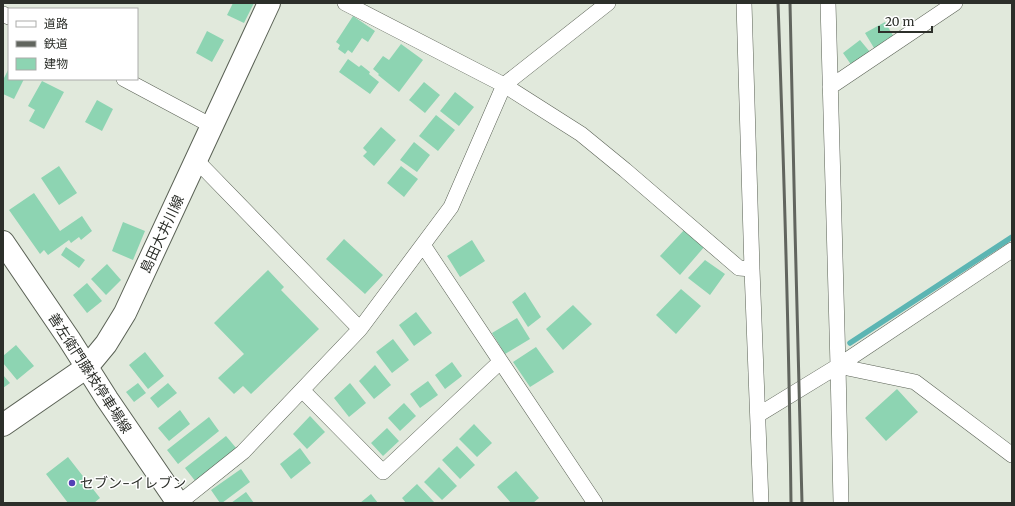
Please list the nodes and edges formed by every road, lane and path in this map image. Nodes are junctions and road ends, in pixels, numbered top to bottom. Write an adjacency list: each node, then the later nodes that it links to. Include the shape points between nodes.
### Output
1 (269, 3): 10 (main road, 島田大井川線)
2 (345, 3): 8 (street)
3 (608, 3): 8 (street)
4 (744, 3): 15 (street)
5 (828, 3): 9 (street)
6 (955, 3): 9 (street)
7 (126, 80): 10 (street)
8 (504, 85): 13 (street, via 451,207); 15 (street, via 581,134 739,268)
9 (830, 87): 18 (street)
10 (212, 126): 11 (main road, 島田大井川線)
11 (196, 160): 16 (street); 19 (main road, 島田大井川線, via 125,313 106,344)
12 (3, 242): 19 (main road, 善左衛門藤枝停車場線)
13 (423, 245): 16 (street); 17 (street)
14 (1012, 250): 18 (street)
15 (752, 269): 21 (street)
16 (360, 329): 20 (street)
17 (500, 362): 20 (street, via 384,472); 25 (street)
18 (838, 366): 21 (street); 23 (street, via 915,382); 27 (street)
19 (86, 367): 22 (main road, 島田大井川線); 24 (main road, 善左衛門藤枝停車場線)
20 (302, 390): 24 (street, via 243,452)
21 (758, 415): 26 (street)
22 (3, 425)
23 (1012, 455)
24 (178, 503)
25 (594, 503)
26 (761, 503)
27 (841, 503)

